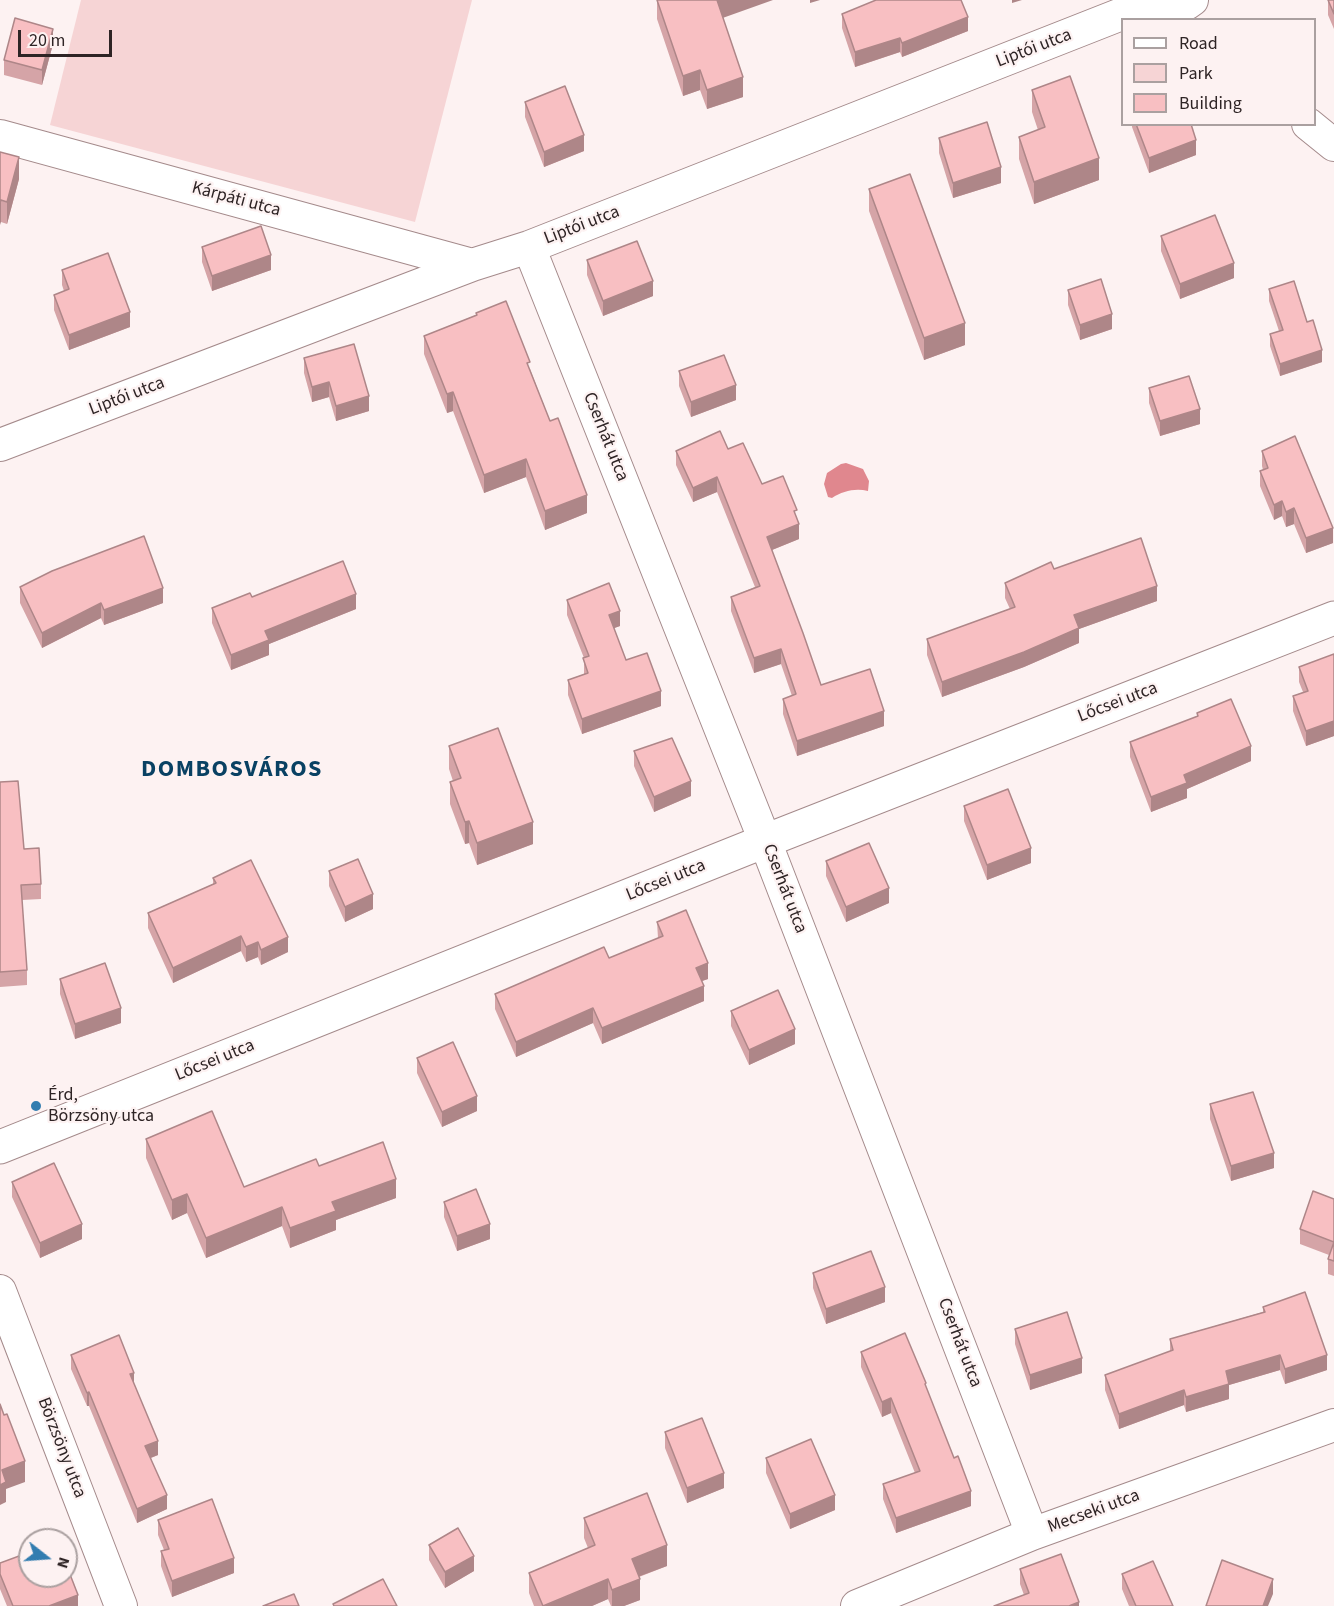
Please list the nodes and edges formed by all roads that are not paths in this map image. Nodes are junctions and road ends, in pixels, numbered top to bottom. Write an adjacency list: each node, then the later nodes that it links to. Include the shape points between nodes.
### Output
1 (1192, 0): 2 (street, Liptói utca, via 1186,6)
2 (1162, 10): 6 (street, Liptói utca, via 1119,15)
3 (1310, 126): 5 (street)
4 (0, 136): 7 (street, Kárpáti utca)
5 (1334, 145)
6 (529, 247): 7 (street, Liptói utca); 10 (street, Cserhát utca)
7 (472, 265): 8 (street, Liptói utca)
8 (0, 445)
9 (1334, 618): 10 (street, Lőcsei utca)
10 (765, 841): 11 (street, Lőcsei utca); 14 (street, Cserhát utca)
11 (0, 1147)
12 (0, 1291): 15 (street, Börzsöny utca)
13 (1334, 1425): 14 (street, Mecseki utca)
14 (1032, 1534): 16 (street, Mecseki utca)
15 (121, 1606)
16 (857, 1606)

